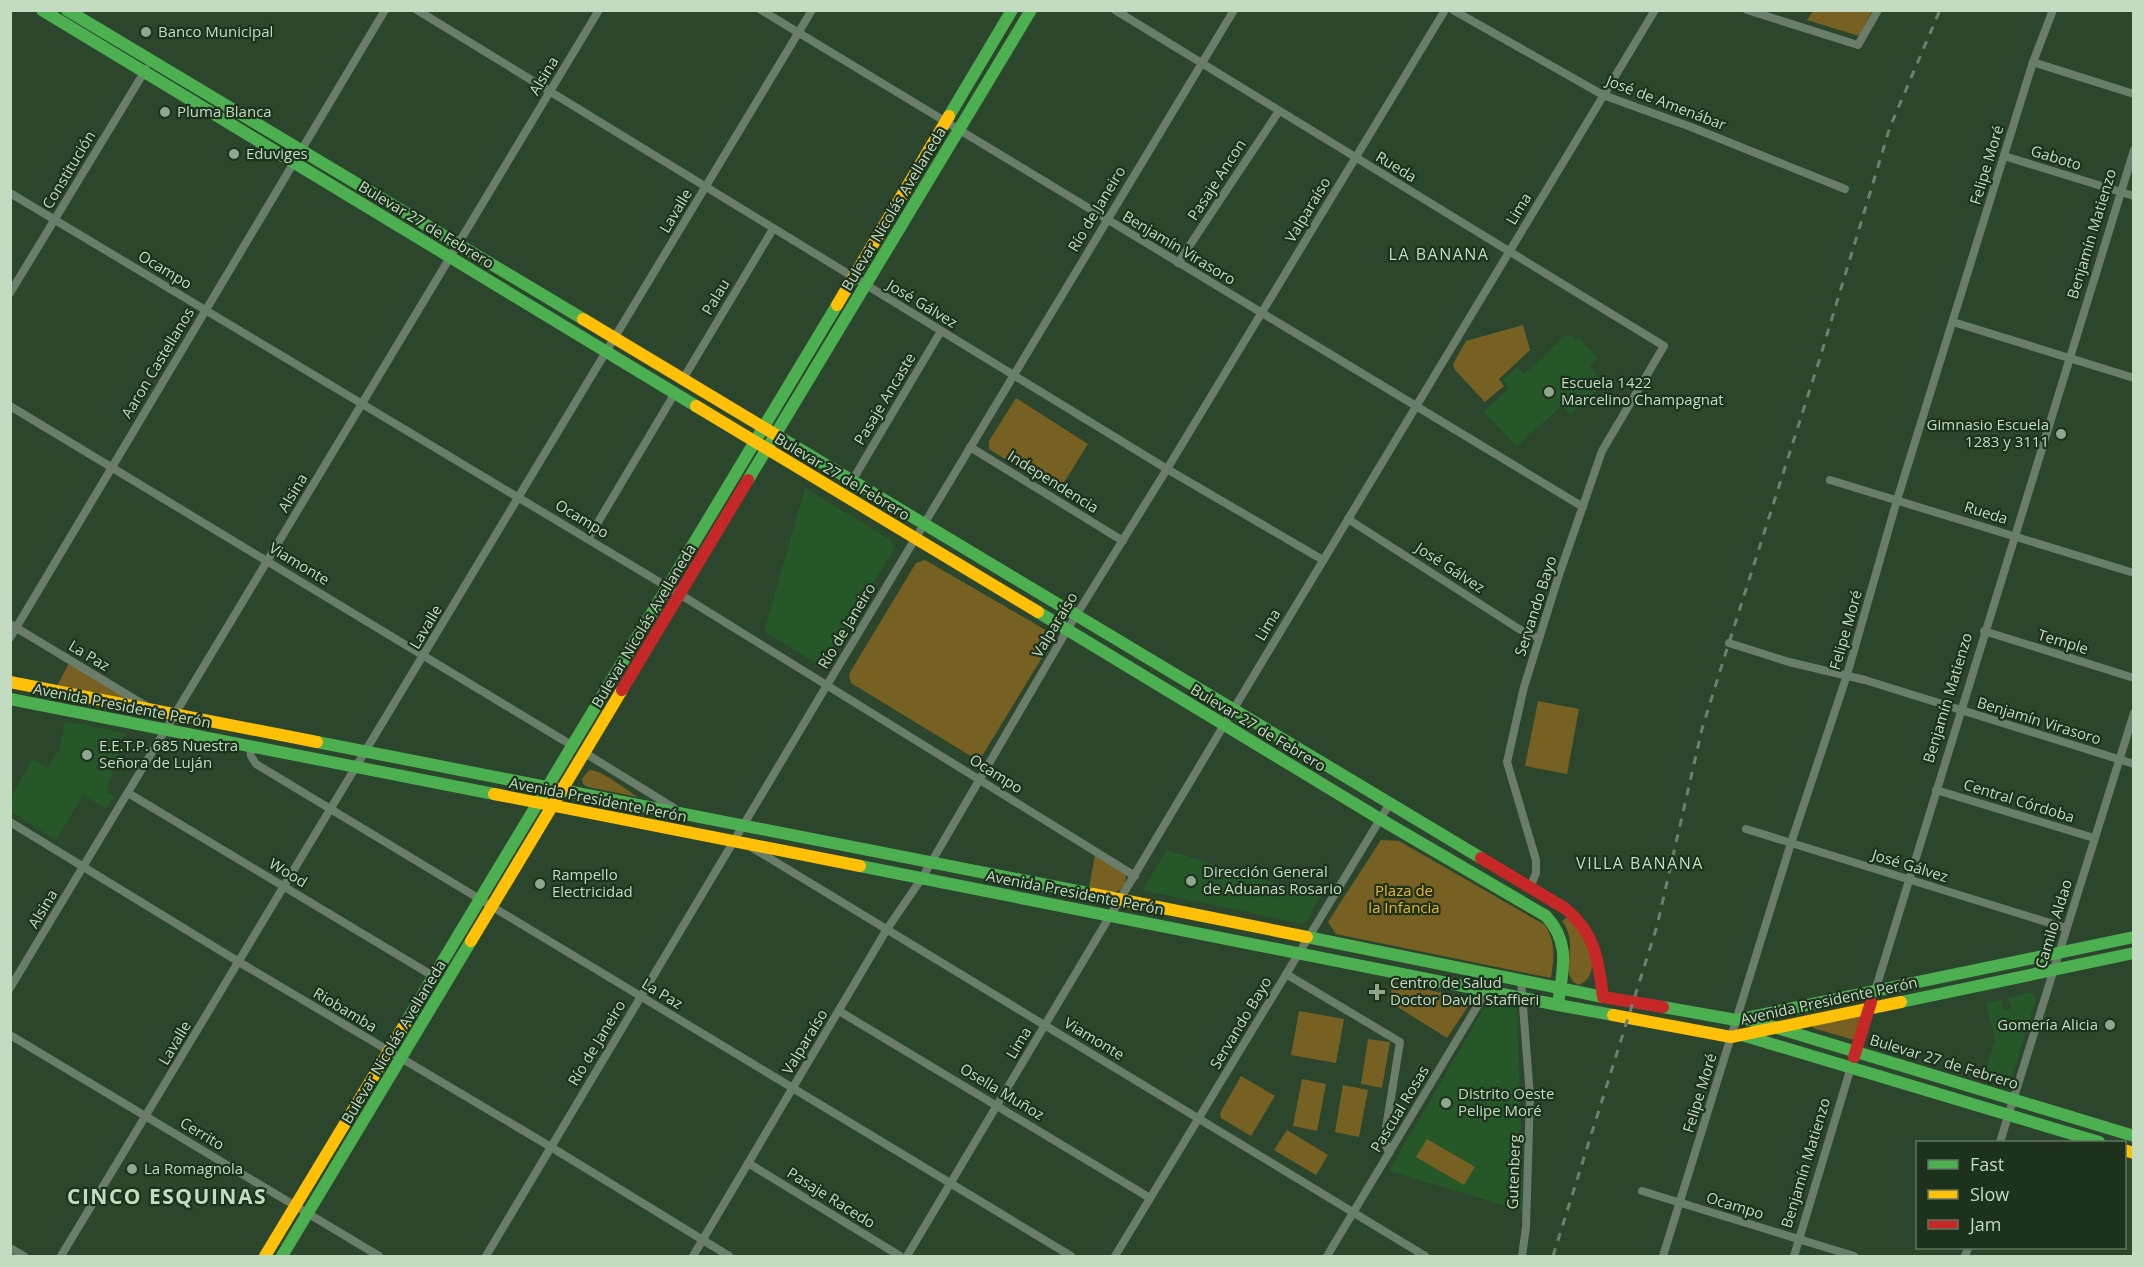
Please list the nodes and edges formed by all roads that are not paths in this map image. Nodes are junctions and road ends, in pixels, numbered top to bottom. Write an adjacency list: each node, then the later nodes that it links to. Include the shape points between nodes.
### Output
1 (42, 10): 21 (main road, Bulevar 27 de Febrero)
2 (67, 10): 21 (main road, Bulevar 27 de Febrero)
3 (386, 10): 28 (street, Aaron Castellanos)
4 (417, 10): 22 (street, José Gálvez)
5 (599, 10): 22 (street, Alsina)
6 (761, 10): 18 (street, Benjamín Virasoro)
7 (812, 10): 18 (street, Lavalle)
8 (1012, 10): 26 (main road, Bulevar Nicolás Avellaneda)
9 (1031, 10): 27 (main road, Bulevar Nicolás Avellaneda)
10 (1114, 10): 20 (street, Rueda)
11 (1234, 10): 20 (street, Río de Janeiro)
12 (1445, 10): 31 (street, Valparaíso)
13 (1453, 10): 24 (street, José de Amenábar)
14 (1655, 10): 24 (street, Lima)
15 (1878, 10): 17 (street, via 1858,45)
16 (2053, 10): 19 (street, Felipe Moré)
17 (1751, 11)
18 (798, 33): 26 (street, Benjamín Virasoro); 33 (street, Lavalle)
19 (2033, 62): 23 (street); 30 (street, Felipe Moré)
20 (1202, 64): 25 (street, Rueda); 39 (street, Río de Janeiro)
21 (147, 66): 28 (main road, Bulevar 27 de Febrero); 32 (main road, Bulevar 27 de Febrero); 38 (street, Constitución)
22 (550, 92): 33 (street, José Gálvez); 41 (street, Alsina)
23 (2133, 94)
24 (1603, 95): 34 (street, José de Amenábar); 42 (street, Lima)
25 (1279, 111): 31 (street, Rueda); 44 (street, Pasaje Ancon)
26 (945, 123): 27 (street, Benjamín Virasoro); 45 (main road, Bulevar Nicolás Avellaneda)
27 (959, 131): 39 (street, Benjamín Virasoro); 46 (main road, Bulevar Nicolás Avellaneda)
28 (301, 150): 32 (street, Aaron Castellanos); 41 (main road, Bulevar 27 de Febrero)
29 (2133, 150): 35 (street, Benjamín Matienzo)
30 (2004, 156): 35 (street, Gaboto); 50 (street, Felipe Moré)
31 (1356, 158): 42 (street, Rueda); 49 (street, Valparaíso)
32 (294, 163): 43 (main road, Bulevar 27 de Febrero); 48 (street, Aaron Castellanos)
33 (706, 187): 40 (street, José Gálvez); 52 (street, Lavalle)
34 (1845, 189)
35 (2120, 192): 37 (street, Gaboto); 55 (street, Benjamín Matienzo)
36 (10, 193): 38 (street, Ocampo)
37 (2133, 196)
38 (55, 220): 47 (street, Constitución); 48 (street, Ocampo)
39 (1106, 220): 44 (street, Benjamín Virasoro); 56 (street, Río de Janeiro)
40 (773, 229): 45 (street, José Gálvez); 58 (street, Palau)
41 (458, 245): 43 (street, Alsina); 52 (main road, Bulevar 27 de Febrero)
42 (1509, 252): 53 (street, Rueda); 62 (street, Lima)
43 (450, 258): 54 (main road, Bulevar 27 de Febrero); 60 (street, Alsina)
44 (1178, 263): 49 (street, Benjamín Virasoro)
45 (853, 278): 46 (street, José Gálvez); 63 (main road, Bulevar Nicolás Avellaneda)
46 (866, 286): 51 (street, José Gálvez); 64 (main road, Bulevar Nicolás Avellaneda)
47 (10, 293)
48 (206, 310): 60 (street, Ocampo); 68 (street, Aaron Castellanos)
49 (1262, 313): 62 (street, Benjamín Virasoro); 69 (street, Valparaíso)
50 (1953, 322): 55 (street); 73 (street, Felipe Moré)
51 (940, 331): 56 (street, José Gálvez); 71 (street, Pasaje Ancaste)
52 (615, 339): 54 (street, Lavalle); 58 (main road, Bulevar 27 de Febrero)
53 (1664, 346): 74 (street, Servando Bayo, via 1602,451)
54 (607, 352): 59 (main road, Bulevar 27 de Febrero); 72 (street, Lavalle)
55 (2069, 358): 57 (street); 77 (street, Benjamín Matienzo)
56 (1013, 374): 66 (street, Río de Janeiro); 69 (street, José Gálvez)
57 (2133, 378)
58 (683, 380): 63 (main road, Bulevar 27 de Febrero)
59 (675, 393): 65 (main road, Bulevar 27 de Febrero); 79 (street)
60 (363, 404): 72 (street, Ocampo); 82 (street, Alsina)
61 (10, 406): 68 (street, Viamonte)
62 (1416, 406): 74 (street, Benjamín Virasoro); 75 (street, Lima)
63 (764, 428): 64 (main road, Bulevar 27 de Febrero); 65 (main road, Bulevar Nicolás Avellaneda)
64 (776, 435): 67 (main road, Bulevar Nicolás Avellaneda); 71 (main road, Bulevar 27 de Febrero)
65 (755, 442): 67 (main road, Bulevar 27 de Febrero); 84 (main road, Bulevar Nicolás Avellaneda)
66 (970, 447): 76 (street, Río de Janeiro); 80 (street, Independencia)
67 (768, 449): 78 (main road, Bulevar 27 de Febrero); 85 (main road, Bulevar Nicolás Avellaneda)
68 (112, 467): 82 (street, Viamonte); 87 (street, Aaron Castellanos)
69 (1167, 469): 80 (street, Valparaíso); 81 (street, José Gálvez)
70 (1830, 480): 73 (street, Rueda)
71 (852, 481): 76 (main road, Bulevar 27 de Febrero)
72 (519, 498): 79 (street, Ocampo); 93 (street, Lavalle)
73 (1897, 500): 77 (street, Rueda); 94 (street, Felipe Moré)
74 (1583, 507): 91 (street, Servando Bayo)
75 (1348, 519): 81 (street, Lima); 91 (street, José Gálvez)
76 (924, 524): 78 (street, Río de Janeiro); 86 (main road, Bulevar 27 de Febrero)
77 (2013, 536): 83 (street, Rueda); 89 (street, Benjamín Matienzo)
78 (915, 538): 88 (main road, Bulevar 27 de Febrero); 97 (street, Río de Janeiro)
79 (588, 539): 84 (street, Ocampo)
80 (1123, 541): 86 (street, Valparaíso)
81 (1323, 560): 99 (street, Lima)
82 (268, 561): 93 (street, Viamonte); 103 (street, Alsina)
83 (2133, 573)
84 (668, 587): 85 (street, Ocampo); 106 (main road, Bulevar Nicolás Avellaneda)
85 (681, 595): 97 (street, Ocampo); 109 (main road, Bulevar Nicolás Avellaneda)
86 (1076, 616): 88 (street, Valparaíso); 99 (main road, Bulevar 27 de Febrero)
87 (14, 626): 90 (street, Aaron Castellanos); 101 (street, La Paz)
88 (1067, 630): 104 (main road, Bulevar 27 de Febrero); 113 (street, Valparaíso)
89 (1984, 631): 95 (street, Temple); 100 (street, Benjamín Matienzo)
90 (10, 638)
91 (1538, 638): 137 (street, Servando Bayo, via 1508,762 1536,860)
92 (1729, 643): 94 (street, Benjamín Virasoro)
93 (424, 655): 106 (street, Viamonte); 108 (street, Lavalle)
94 (1847, 675): 100 (street, Benjamín Virasoro); 129 (street, Felipe Moré)
95 (2133, 678)
96 (10, 682): 101 (main road, Avenida Presidente Perón)
97 (827, 685): 113 (street, Ocampo); 125 (street, Río de Janeiro)
98 (10, 699): 105 (main road, Avenida Presidente Perón)
99 (1233, 709): 104 (street, Lima); 118 (main road, Bulevar 27 de Febrero)
100 (1960, 710): 110 (street, Benjamín Virasoro); 116 (street, Benjamín Matienzo)
101 (154, 711): 103 (main road, Avenida Presidente Perón)
102 (2133, 713): 110 (street, Camilo Aldao)
103 (175, 715): 105 (street, Alsina); 108 (main road, Avenida Presidente Perón)
104 (1224, 725): 123 (main road, Bulevar 27 de Febrero); 133 (street, Lima)
105 (166, 730): 107 (main road, Avenida Presidente Perón); 117 (street, Alsina)
106 (573, 746): 114 (main road, Bulevar Nicolás Avellaneda)
107 (250, 747): 112 (main road, Avenida Presidente Perón); 121 (street, La Paz, via 256,764)
108 (366, 752): 112 (street, Lavalle); 114 (main road, Avenida Presidente Perón)
109 (585, 753): 115 (main road, Bulevar Nicolás Avellaneda); 122 (street)
110 (2119, 759): 111 (street, Benjamín Virasoro); 127 (street, Camilo Aldao)
111 (2133, 764)
112 (356, 768): 119 (main road, Avenida Presidente Perón); 121 (street, Lavalle)
113 (980, 780): 131 (street, Valparaíso); 133 (street, Ocampo)
114 (548, 787): 115 (main road, Avenida Presidente Perón); 119 (main road, Bulevar Nicolás Avellaneda)
115 (562, 790): 120 (main road, Bulevar Nicolás Avellaneda); 122 (main road, Avenida Presidente Perón)
116 (1936, 790): 127 (street, Central Córdoba); 135 (street, Benjamín Matienzo)
117 (128, 793): 132 (street, Alsina); 136 (street, Wood)
118 (1390, 803): 123 (street, Servando Bayo); 137 (main road, Bulevar 27 de Febrero)
119 (538, 804): 120 (main road, Avenida Presidente Perón); 138 (main road, Bulevar Nicolás Avellaneda)
120 (552, 807): 128 (main road, Avenida Presidente Perón); 140 (main road, Bulevar Nicolás Avellaneda)
121 (331, 810): 136 (street, Lavalle); 138 (street, La Paz)
122 (682, 813): 125 (main road, Avenida Presidente Perón)
123 (1380, 819): 145 (street, Servando Bayo); 156 (main road, Bulevar 27 de Febrero, via 1556,925 1564,952)
124 (10, 822): 132 (street, Riobamba)
125 (742, 825): 128 (street, Río de Janeiro); 131 (main road, Avenida Presidente Perón)
126 (1746, 829): 129 (street, José Gálvez)
127 (2094, 838): 142 (street, Camilo Aldao)
128 (732, 842): 130 (main road, Avenida Presidente Perón); 159 (street, Río de Janeiro)
129 (1791, 843): 135 (street, José Gálvez); 165 (street, Felipe Moré)
130 (748, 845): 134 (main road, Avenida Presidente Perón); 143 (street, Viamonte)
131 (932, 861): 134 (street, Valparaíso); 139 (main road, Avenida Presidente Perón)
132 (84, 867): 149 (street, Riobamba); 155 (street, Alsina)
133 (1135, 876): 139 (street, Lima)
134 (922, 878): 141 (main road, Avenida Presidente Perón); 143 (street, Valparaíso)
135 (1909, 879): 142 (street, José Gálvez); 158 (street, Benjamín Matienzo)
136 (284, 887): 149 (street, Lavalle); 153 (street, Wood)
137 (1530, 888): 160 (main road, Bulevar 27 de Febrero, via 1580,920 1592,937)
138 (480, 899): 140 (street, La Paz); 153 (main road, Bulevar Nicolás Avellaneda)
139 (1121, 899): 141 (street, Lima); 145 (main road, Avenida Presidente Perón)
140 (492, 907): 159 (street, La Paz); 172 (main road, Bulevar Nicolás Avellaneda)
141 (1112, 915): 148 (main road, Avenida Presidente Perón); 166 (street, Lima)
142 (2066, 928): 146 (street, Camilo Aldao)
143 (887, 929): 164 (street, Valparaíso); 166 (street, Viamonte)
144 (2133, 937): 146 (main road, Avenida Presidente Perón)
145 (1308, 938): 148 (street, Servando Bayo); 152 (main road, Avenida Presidente Perón)
146 (2058, 953): 150 (street, Camilo Aldao); 158 (main road, Avenida Presidente Perón)
147 (2133, 953): 150 (main road, Avenida Presidente Perón)
148 (1297, 954): 151 (street, Servando Bayo); 157 (main road, Avenida Presidente Perón)
149 (239, 962): 170 (street, Riobamba); 178 (street, Lavalle)
150 (2053, 970): 163 (main road, Avenida Presidente Perón); 175 (street, Camilo Aldao)
151 (1286, 974): 179 (street, Servando Bayo); 184 (street, via 1400,1042 1384,1140)
152 (1496, 975): 154 (main road, Avenida Presidente Perón); 157 (street, Pascual Rosas)
153 (434, 976): 170 (main road, Bulevar Nicolás Avellaneda)
154 (1521, 981): 156 (main road, Avenida Presidente Perón); 161 (street, Gutenberg)
155 (10, 988)
156 (1560, 988): 160 (main road, Avenida Presidente Perón); 162 (main road, Bulevar 27 de Febrero)
157 (1486, 992): 161 (main road, Avenida Presidente Perón); 184 (street, Pascual Rosas)
158 (1875, 992): 163 (main road, Benjamín Matienzo); 165 (main road, Avenida Presidente Perón)
159 (640, 997): 174 (street, La Paz); 183 (street, Río de Janeiro)
160 (1603, 997): 165 (main road, Avenida Presidente Perón)
161 (1522, 998): 162 (main road, Avenida Presidente Perón); 210 (street, Gutenberg, via 1530,1096)
162 (1558, 1005): 169 (main road, Avenida Presidente Perón)
163 (1869, 1008): 167 (main road, Avenida Presidente Perón); 171 (main road, Benjamín Matienzo)
164 (839, 1011): 174 (street, Valparaíso); 176 (street, Osella Muñoz)
165 (1740, 1019): 167 (main road, Bulevar 27 de Febrero); 169 (street, Felipe Moré)
166 (1045, 1026): 176 (street, Lima); 179 (street, Viamonte)
167 (1776, 1028): 169 (main road, Avenida Presidente Perón); 171 (main road, Bulevar 27 de Febrero)
168 (10, 1035): 178 (street, Cerrito)
169 (1736, 1036): 173 (main road, Bulevar 27 de Febrero); 189 (street, Felipe Moré)
170 (389, 1051): 172 (street, Riobamba); 190 (main road, Bulevar Nicolás Avellaneda)
171 (1856, 1051): 173 (main road, Benjamín Matienzo); 175 (main road, Bulevar 27 de Febrero)
172 (401, 1059): 183 (street, Riobamba); 192 (main road, Bulevar Nicolás Avellaneda)
173 (1851, 1067): 177 (main road, Bulevar 27 de Febrero); 194 (street, Benjamín Matienzo)
174 (792, 1089): 185 (street, Valparaíso); 186 (street, La Paz)
175 (2013, 1099): 177 (street, Camilo Aldao); 180 (main road, Bulevar 27 de Febrero)
176 (998, 1106): 186 (street, Lima); 188 (street, Osella Muñoz)
177 (2009, 1115): 181 (street, Camilo Aldao); 182 (main road, Bulevar 27 de Febrero)
178 (146, 1116): 190 (street, Cerrito); 197 (street, Lavalle)
179 (1198, 1119): 188 (street, Servando Bayo); 191 (street, Viamonte)
180 (2133, 1136)
181 (2001, 1141)
182 (2093, 1141)
183 (551, 1147): 193 (street, Riobamba); 201 (street, Río de Janeiro)
184 (1389, 1153): 191 (street, Pascual Rosas)
185 (748, 1164): 193 (street, Valparaíso); 204 (street, Pasaje Racedo)
186 (951, 1184): 205 (street, Lima); 206 (street, La Paz)
187 (1642, 1191): 189 (street, Ocampo)
188 (1150, 1198): 207 (street, Servando Bayo)
189 (1680, 1203): 194 (street, Ocampo); 211 (street, Felipe Moré)
190 (296, 1206): 192 (street, Cerrito); 198 (main road, Bulevar Nicolás Avellaneda)
191 (1353, 1213): 208 (street, Pascual Rosas); 209 (street, Viamonte)
192 (308, 1214): 199 (main road, Bulevar Nicolás Avellaneda); 200 (street, Cerrito)
193 (702, 1240): 202 (street, Valparaíso); 203 (street, Riobamba)
194 (1799, 1240): 212 (street, Benjamín Matienzo); 213 (street, Ocampo)
195 (10, 1248): 196 (street)
196 (24, 1257)
197 (62, 1257)
198 (265, 1257)
199 (282, 1257)
200 (379, 1257)
201 (486, 1257)
202 (693, 1257)
203 (729, 1257)
204 (900, 1257)
205 (907, 1257)
206 (1071, 1257)
207 (1115, 1257)
208 (1327, 1257)
209 (1425, 1257)
210 (1522, 1257)
211 (1664, 1257)
212 (1794, 1257)
213 (1854, 1257)

